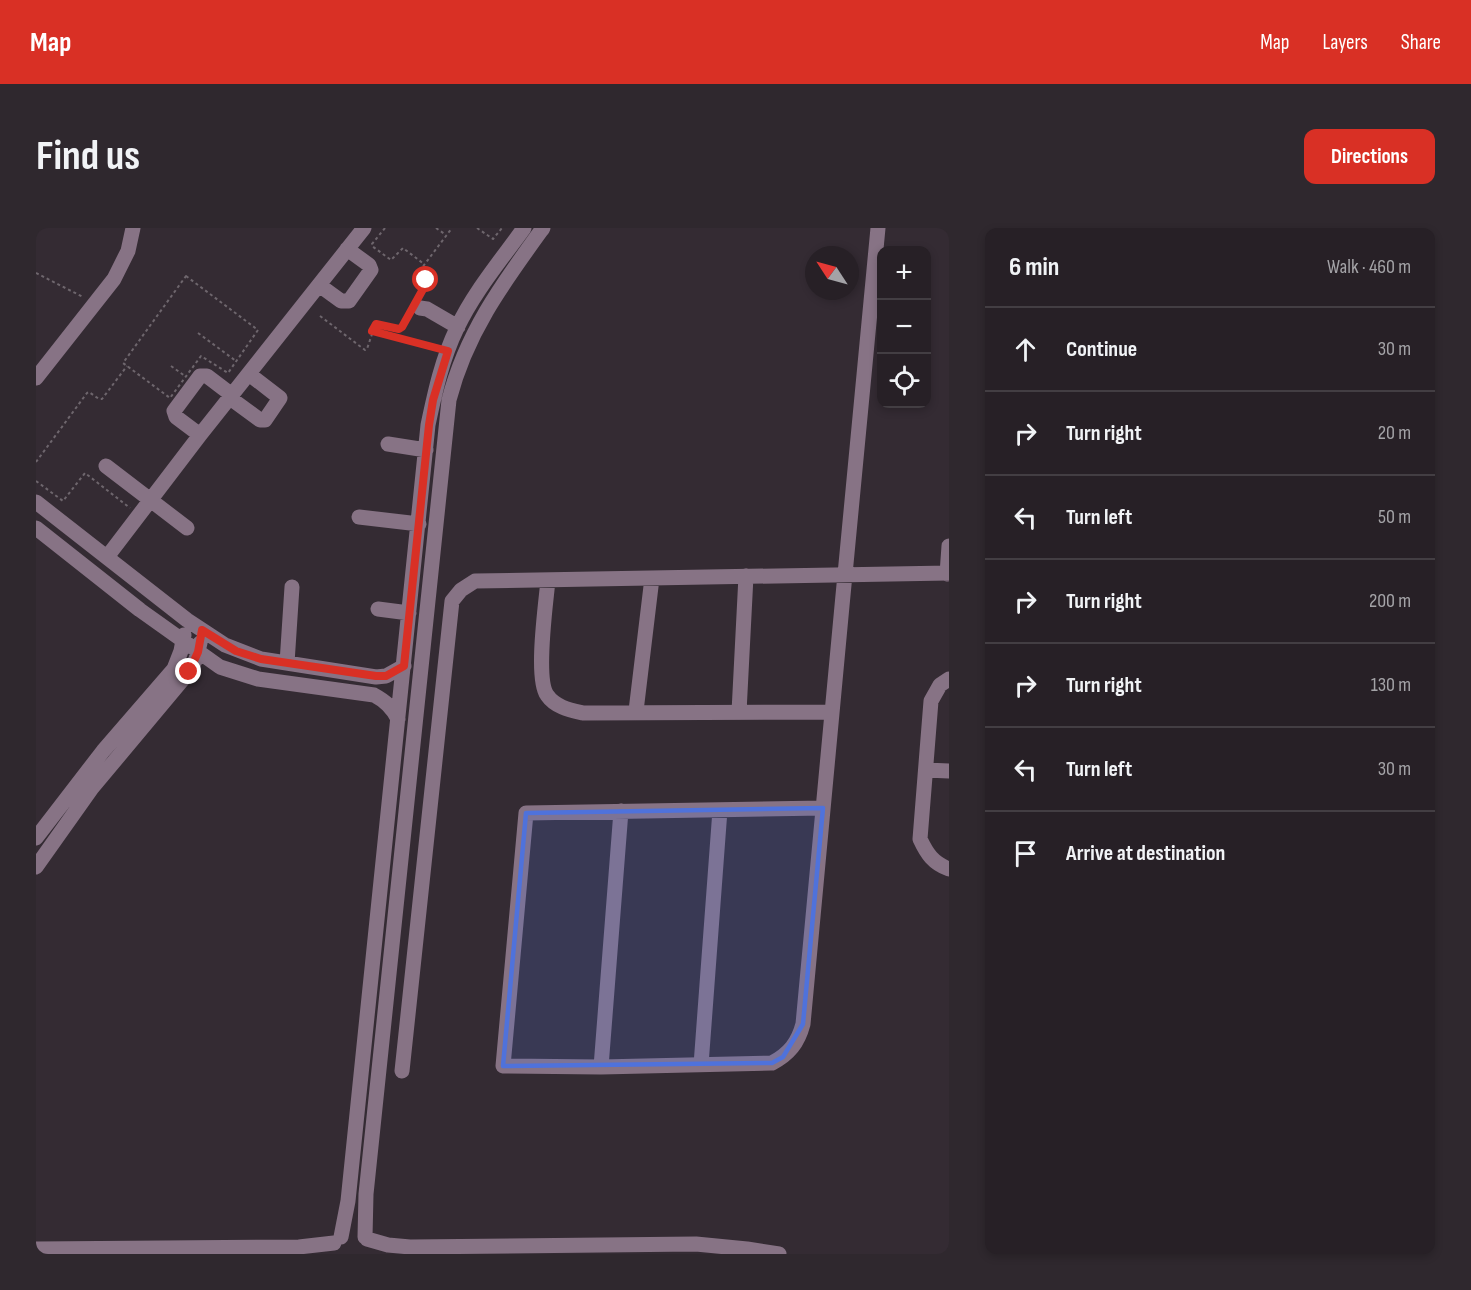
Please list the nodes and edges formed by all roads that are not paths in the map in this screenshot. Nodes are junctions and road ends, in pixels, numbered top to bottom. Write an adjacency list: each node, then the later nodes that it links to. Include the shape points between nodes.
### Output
1 (133, 228): 12 (street, via 128,250 110,286)
2 (364, 228): 6 (street)
3 (524, 228): 7 (street)
4 (543, 228): 7 (street)
5 (878, 228): 26 (street)
6 (347, 249): 8 (street); 8 (street, via 371,270 349,301 343,302)
7 (511, 260): 10 (street, via 479,291); 37 (street, via 463,354 448,400)
8 (319, 285): 11 (street)
9 (416, 305): 10 (street)
10 (458, 327): 16 (street, via 433,400)
11 (249, 374): 13 (street); 13 (street, via 280,398 265,420)
12 (36, 378)
13 (231, 396): 14 (street); 14 (street, via 207,376 200,376 174,411 176,417)
14 (200, 435): 18 (street)
15 (388, 444): 16 (street)
16 (426, 450): 21 (street)
17 (106, 466): 18 (street)
18 (151, 500): 23 (street); 25 (street)
19 (36, 502): 25 (street)
20 (359, 517): 21 (street)
21 (418, 524): 33 (street)
22 (36, 528): 38 (street)
23 (187, 528)
24 (949, 546): 27 (street)
25 (107, 557): 34 (street)
26 (844, 574): 27 (street); 28 (street); 47 (street)
27 (948, 574)
28 (746, 576): 29 (street); 46 (street)
29 (652, 578): 30 (street); 45 (street)
30 (548, 580): 43 (street, via 475,581 461,590 452,601); 45 (street, via 541,678 546,694 567,710)
31 (292, 587): 40 (street)
32 (378, 609): 33 (street)
33 (409, 613): 36 (street)
34 (187, 620): 35 (street); 38 (street)
35 (202, 630): 39 (street); 40 (street, via 236,651)
36 (408, 635): 37 (street); 41 (street)
37 (423, 637): 42 (street)
38 (183, 642): 39 (street); 56 (street, via 174,669)
39 (198, 652): 48 (street, via 220,667 244,676 374,695); 57 (street, via 189,672 92,788)
40 (287, 663): 41 (street, via 376,676 386,676)
41 (404, 666): 48 (street)
42 (420, 673): 43 (street); 50 (street)
43 (444, 676): 61 (street)
44 (949, 679): 51 (street, via 940,685 931,701)
45 (636, 711): 46 (street)
46 (739, 712): 47 (street)
47 (832, 712): 53 (street)
48 (398, 719): 49 (street)
49 (394, 758): 50 (street); 63 (street, via 348,1201)
50 (412, 760): 62 (street, via 366,1194)
51 (926, 770): 52 (street); 58 (street, via 920,839 927,854)
52 (949, 771)
53 (823, 808): 54 (street); 59 (street, via 799,1037 793,1048 772,1063)
54 (720, 810): 55 (street); 59 (street)
55 (621, 811): 60 (street); 60 (street, via 526,813 503,1066)
56 (36, 838)
57 (36, 867)
58 (949, 869)
59 (701, 1065): 60 (street)
60 (601, 1067)
61 (402, 1071)
62 (366, 1238): 63 (street, via 353,1233); 65 (street); 66 (street, via 410,1247 696,1244)
63 (335, 1245): 64 (street)
64 (36, 1249)
65 (374, 1254)
66 (778, 1254)

